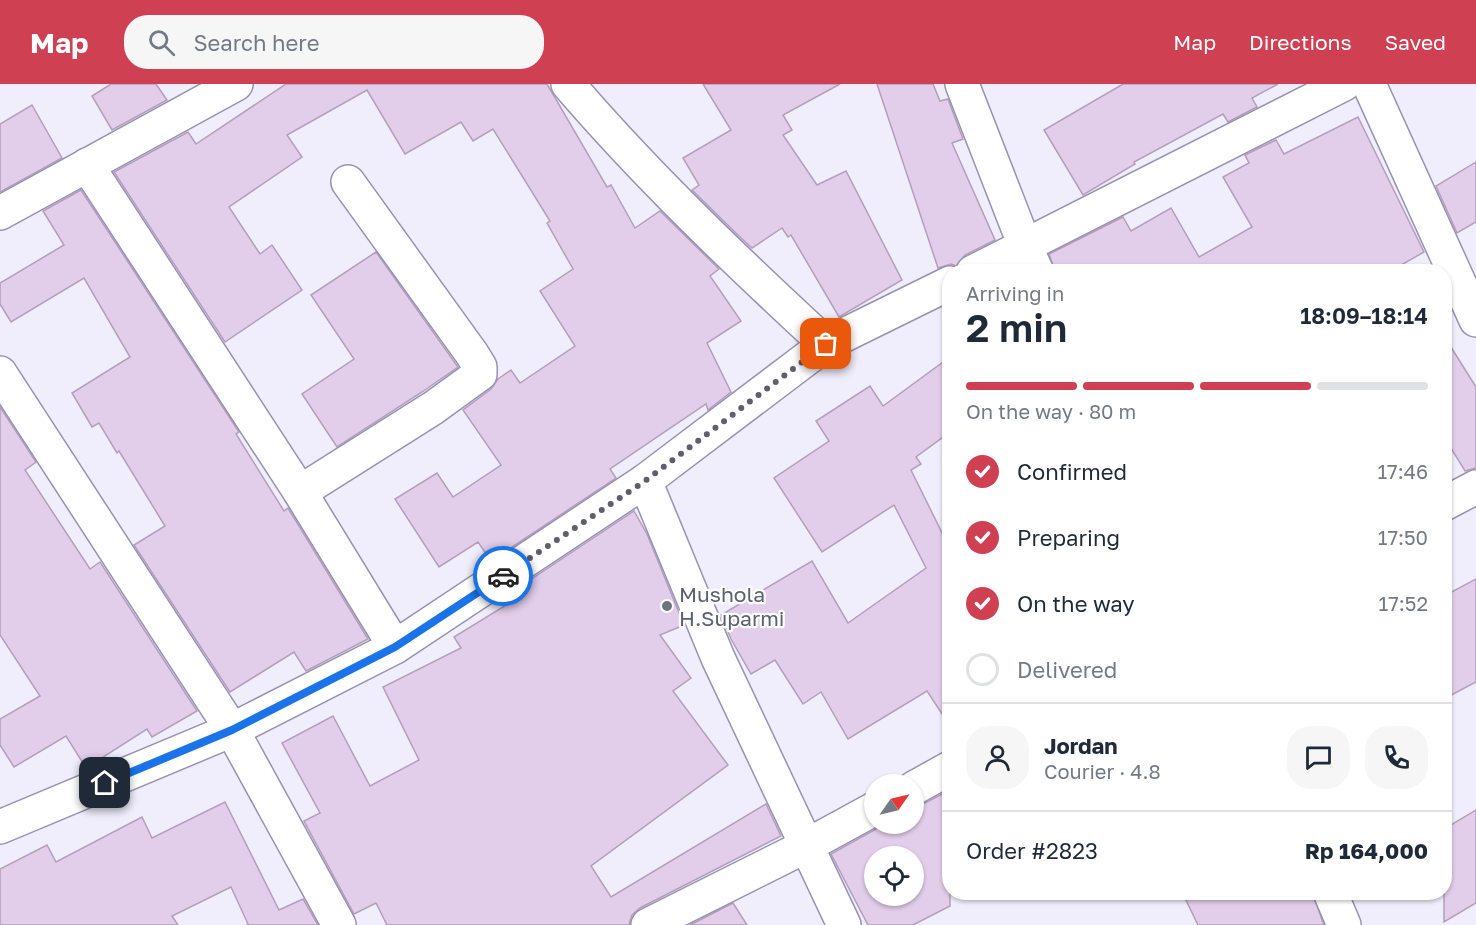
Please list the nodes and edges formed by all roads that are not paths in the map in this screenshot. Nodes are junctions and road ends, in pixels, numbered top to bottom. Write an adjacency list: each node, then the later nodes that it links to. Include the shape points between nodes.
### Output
1 (236, 84): 6 (street)
2 (568, 84): 15 (street, via 717,241)
3 (962, 84): 9 (street)
4 (1344, 84): 9 (street)
5 (1369, 84): 11 (street)
6 (87, 165): 8 (street); 19 (street)
7 (348, 182): 19 (street, via 472,354 480,374)
8 (0, 213)
9 (1031, 259): 10 (street)
10 (1009, 264)
11 (1451, 264)
12 (1452, 267): 14 (street)
13 (942, 287): 15 (street)
14 (1476, 320)
15 (826, 344): 17 (street)
16 (0, 373): 22 (street)
17 (645, 481): 21 (street); 27 (street, via 717,658)
18 (1476, 487): 20 (street)
19 (300, 492): 21 (street)
20 (1452, 500)
21 (395, 647): 22 (street)
22 (232, 730): 26 (street); 29 (street)
23 (942, 772): 24 (street)
24 (924, 782)
25 (864, 814): 27 (street)
26 (0, 827)
27 (808, 845): 30 (street); 31 (street)
28 (1333, 900): 32 (street)
29 (339, 925)
30 (648, 925)
31 (844, 925)
32 (1344, 925)

